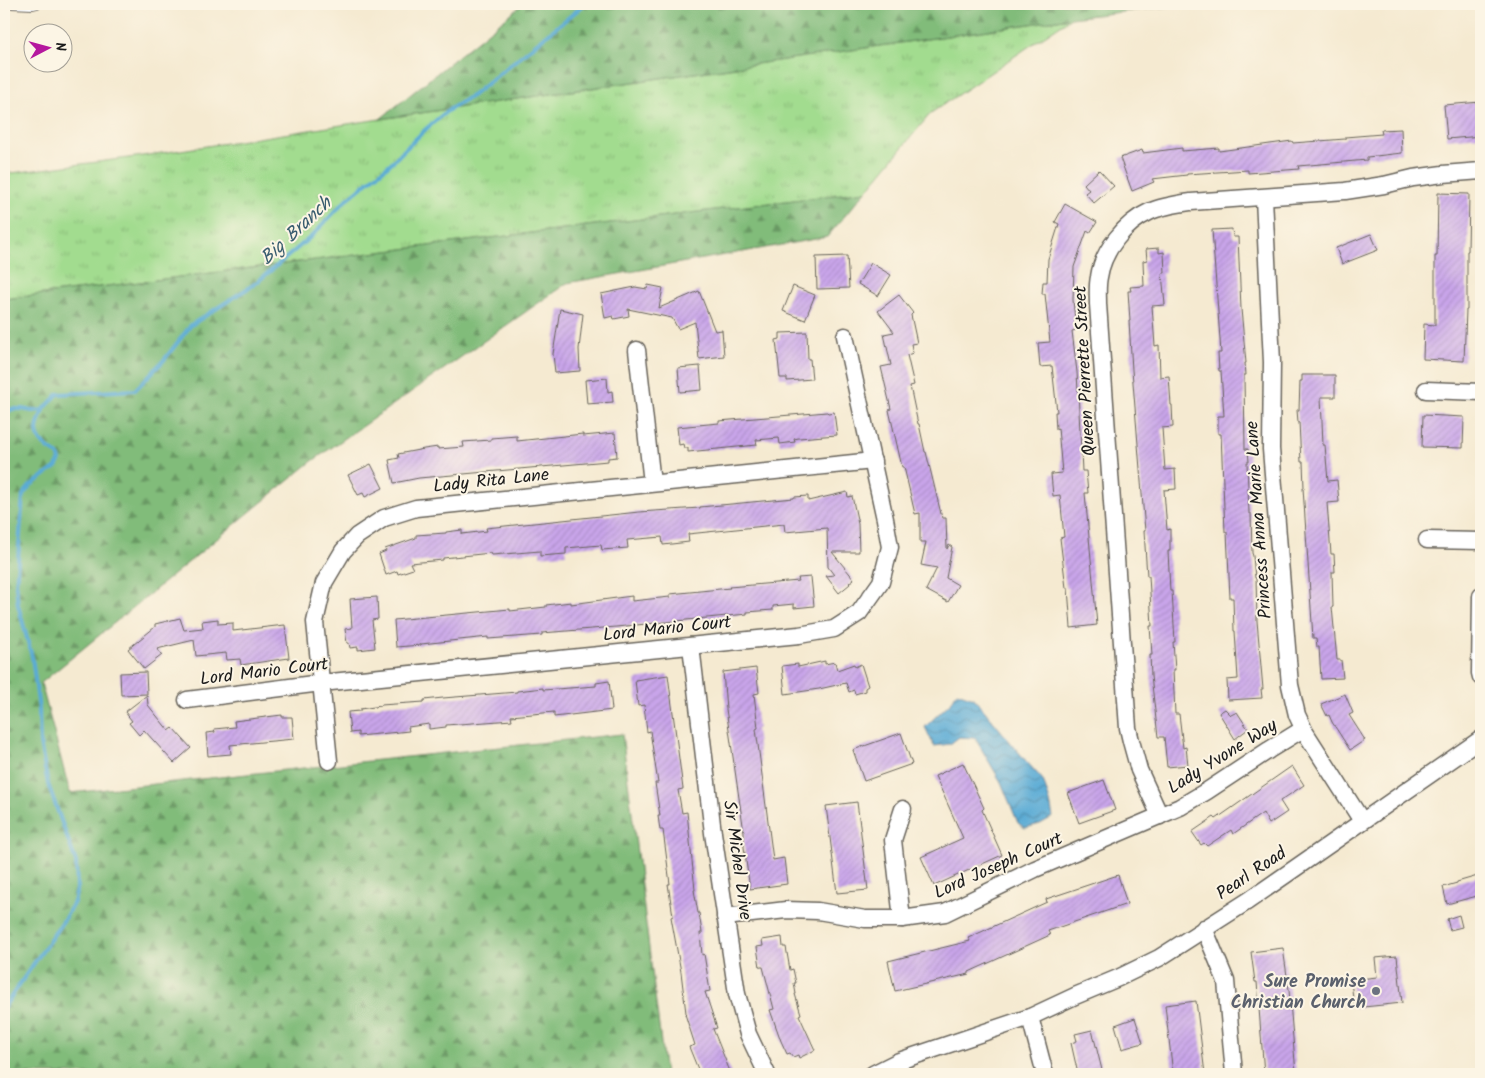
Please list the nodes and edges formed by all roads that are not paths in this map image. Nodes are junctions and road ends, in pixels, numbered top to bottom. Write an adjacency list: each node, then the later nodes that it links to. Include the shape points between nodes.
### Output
1 (12, 4): 2 (lane)
2 (37, 4)
3 (1481, 171): 4 (street, Queen Pierrette Street, via 1428,176 1355,190)
4 (1264, 198): 18 (street, Princess Anna Marie Lane, via 1272,362 1272,449 1286,648 1293,700); 22 (street, Queen Pierrette Street, via 1191,202 1150,211 1130,224 1116,240 1099,275 1098,304 1128,728 1139,770)
5 (845, 336): 9 (street, Lord Mario Court)
6 (637, 350): 10 (street)
7 (1426, 390): 8 (street)
8 (1481, 392)
9 (873, 461): 10 (street, Lady Rita Lane); 14 (street, Lord Mario Court, via 890,546 881,582 859,613 834,629)
10 (652, 483): 16 (street, Lady Rita Lane, via 416,508 384,518 357,536 343,551 324,583 315,622)
11 (1427, 540): 12 (street)
12 (1481, 541)
13 (1481, 596): 15 (street)
14 (691, 646): 16 (street, Lord Mario Court); 24 (street, Sir Michel Drive)
15 (1481, 678)
16 (321, 683): 17 (street, Lord Mario Court); 20 (street, Lady Rita Lane)
17 (187, 700)
18 (1303, 729): 22 (street, Lady Yvone Way, via 1207,791); 23 (street, Princess Anna Marie Lane)
19 (1481, 739): 23 (street, Pearl Road)
20 (328, 761)
21 (903, 809): 25 (street, via 893,840)
22 (1160, 816): 25 (street, Lord Joseph Court, via 1035,869 945,913)
23 (1362, 820): 26 (street, Pearl Road, via 1248,901)
24 (725, 917): 25 (street, Lord Joseph Court, via 786,910 818,911 865,919); 28 (street, Sir Michel Drive, via 736,994 748,1034)
25 (902, 919)
26 (1204, 928): 27 (street, Pearl Road, via 1159,958); 31 (street, via 1226,981)
27 (1030, 1017): 29 (street, Pearl Road, via 899,1061); 30 (street)
28 (767, 1074)
29 (873, 1074)
30 (1045, 1074)
31 (1234, 1074)

